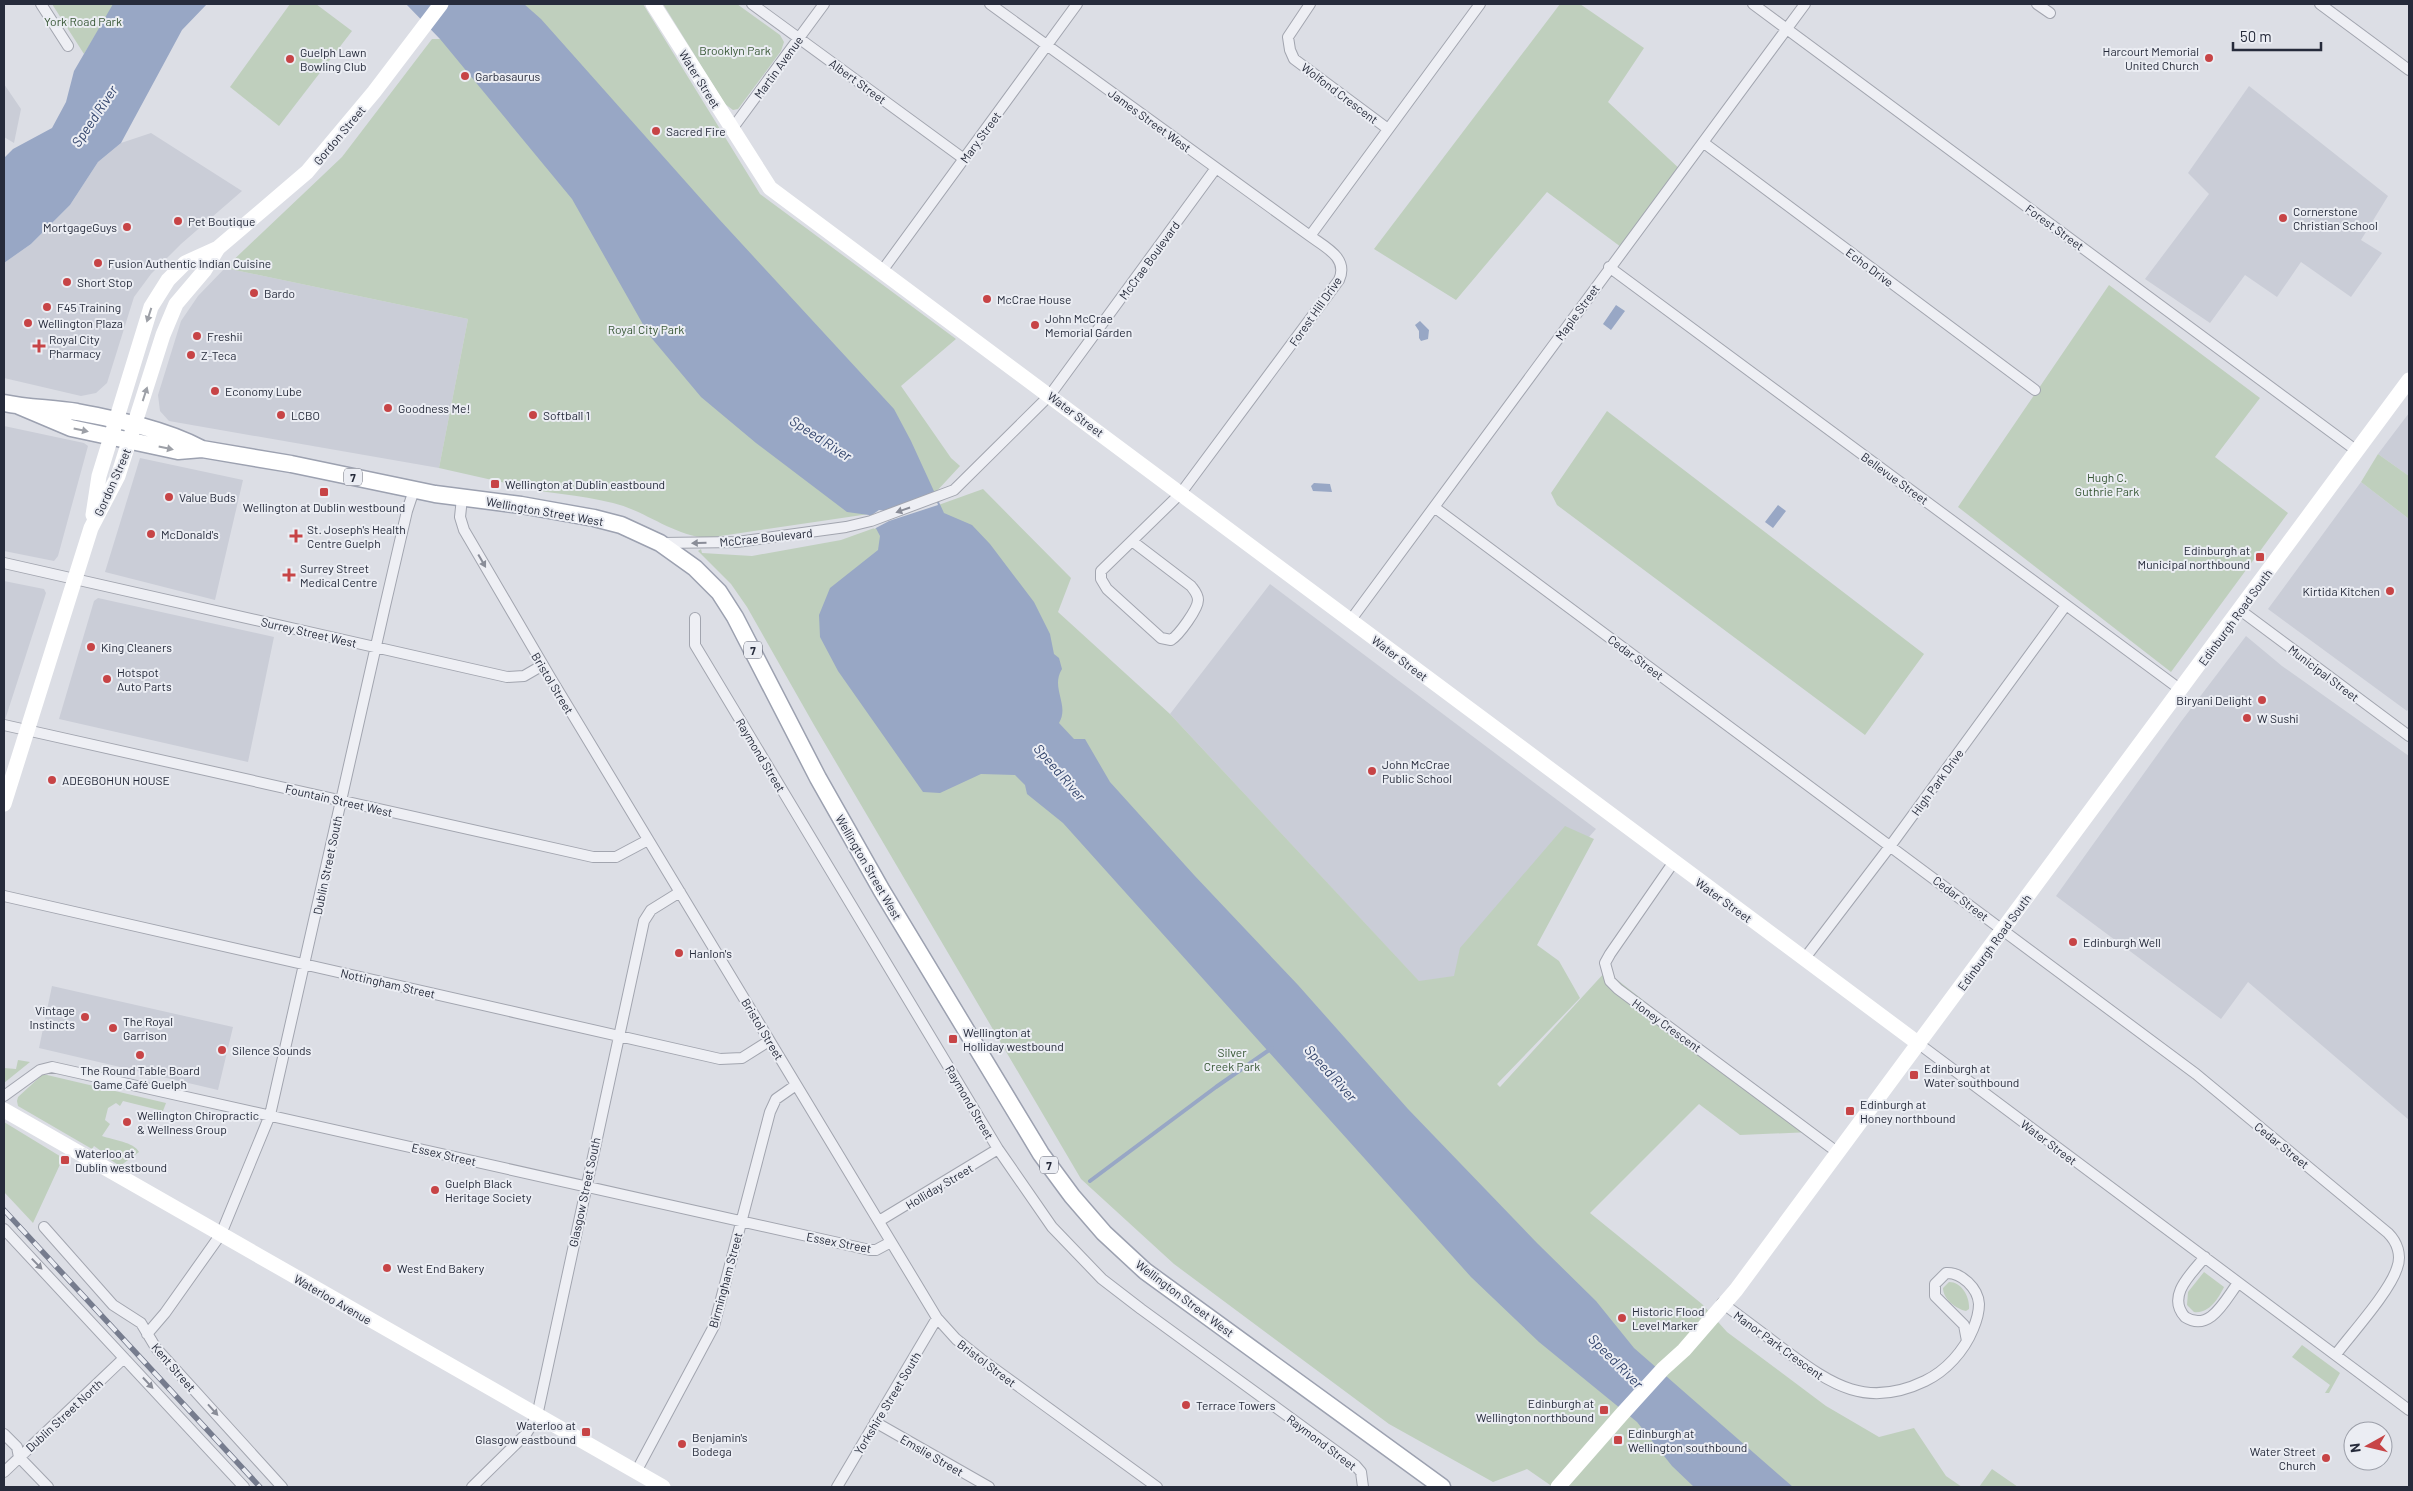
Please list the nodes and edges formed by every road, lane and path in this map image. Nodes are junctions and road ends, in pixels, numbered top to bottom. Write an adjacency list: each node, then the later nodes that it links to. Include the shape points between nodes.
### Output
1 (41, 4): 18 (street)
2 (441, 4): 26 (main road, Gordon Street, via 307,172)
3 (653, 4): 20 (main road, Water Street)
4 (752, 4): 16 (street, Albert Street)
5 (824, 4): 16 (street, Martin Avenue)
6 (990, 4): 17 (street, James Street West)
7 (1077, 4): 17 (street, Mary Street)
8 (1310, 4): 21 (street, Wolfond Crescent, via 1288,37 1294,59)
9 (1480, 4): 21 (street)
10 (1753, 4): 15 (street, Forest Street)
11 (1805, 4): 15 (street, Maple Street)
12 (2037, 4): 14 (street)
13 (2320, 4): 19 (street)
14 (2050, 13)
15 (1786, 29): 22 (street, Maple Street); 35 (street, Forest Street)
16 (799, 38): 20 (street, Martin Avenue); 23 (street, Albert Street)
17 (1047, 45): 23 (street, Mary Street); 24 (street, James Street West)
18 (68, 46)
19 (2409, 70)
20 (732, 129): 28 (main road, Water Street, via 770,188)
21 (1388, 129): 25 (street)
22 (1704, 143): 27 (street, Maple Street); 30 (street, Echo Drive)
23 (964, 159): 28 (street, Mary Street)
24 (1216, 168): 25 (street, James Street West); 31 (street, McCrae Boulevard)
25 (1310, 236): 37 (street, Forest Hill Drive, via 1338,258 1342,268 1339,280)
26 (218, 248): 33 (main road, Gordon Street, one-way to 33, via 185,263 157,296); 34 (main road, Gordon Street, one-way to 26, via 170,317)
27 (1609, 267): 39 (street, Maple Street); 45 (street, Bellevue Street)
28 (882, 271): 31 (main road, Water Street)
29 (2409, 380): 35 (main road, Edinburgh Road South)
30 (2035, 390)
31 (1050, 395): 37 (main road, Water Street); 42 (street, McCrae Boulevard, one-way to 42, via 950,493 871,521 818,532 737,542)
32 (12, 404): 33 (main road, 7, via 71,428)
33 (114, 428): 34 (main road, 7); 40 (main road, Gordon Street, via 99,476)
34 (133, 433): 36 (main road, Wellington Street West / 7, via 180,438 202,449); 40 (main road, Gordon Street, via 118,476)
35 (2357, 451): 46 (main road, Edinburgh Road South)
36 (414, 490): 38 (main road, Wellington Street West / 7); 49 (street, Dublin Street South)
37 (1181, 493): 41 (street, Forest Hill Drive); 48 (main road, Water Street)
38 (462, 498): 42 (main road, Wellington Street West / 7, via 603,520); 50 (street, Bristol Street, one-way to 50, via 460,518 464,530)
39 (1434, 507): 48 (street, Maple Street); 58 (street, Cedar Street)
40 (91, 528): 44 (main road, Gordon Street)
41 (1132, 541): 41 (street, Forest Hill Drive, via 1101,571 1101,579 1161,638 1171,640 1195,610 1199,603 1198,595 1191,586)
42 (660, 543): 105 (main road, Wellington Street West / 7, via 695,568 719,592 735,617 818,778 882,891 1041,1154 1072,1196 1104,1233 1145,1270)
43 (4, 563): 44 (street, Surrey Street West)
44 (74, 579): 49 (street, Surrey Street West); 53 (main road, Gordon Street)
45 (2066, 605): 51 (street, Bellevue Street); 58 (street, High Park Drive)
46 (2240, 610): 51 (main road, Edinburgh Road South); 54 (street, Municipal Street)
47 (695, 618): 72 (street, Raymond Street, via 695,645)
48 (1350, 621): 59 (main road, Water Street)
49 (376, 646): 50 (street, Surrey Street West, via 507,677 524,676); 55 (street, Dublin Street South)
50 (543, 665): 57 (street, Bristol Street)
51 (2181, 690): 62 (main road, Edinburgh Road South)
52 (4, 725): 53 (street, Fountain Street West)
53 (27, 731): 55 (street, Fountain Street West); 56 (main road, Gordon Street)
54 (2409, 736)
55 (342, 800): 57 (street, Fountain Street West, via 602,858 616,858); 64 (street, Dublin Street South)
56 (4, 804)
57 (648, 840): 60 (street, Bristol Street)
58 (1891, 845): 62 (street, Cedar Street); 63 (street, High Park Drive)
59 (1673, 863): 63 (main road, Water Street); 73 (street, Honey Crescent, via 1605,963 1610,981)
60 (680, 892): 65 (street, Glasgow Street South, via 651,910 644,922); 66 (street, Bristol Street)
61 (4, 896): 64 (street, Nottingham Street)
62 (2003, 929): 67 (main road, Edinburgh Road South); 87 (street, Cedar Street, via 2196,1074 2392,1237 2399,1254 2395,1274)
63 (1805, 958): 67 (main road, Water Street)
64 (305, 965): 65 (street, Nottingham Street); 71 (street, Dublin Street South)
65 (619, 1035): 66 (street, Nottingham Street, via 727,1060 742,1058); 74 (street, Glasgow Street South)
66 (769, 1042): 68 (street, Bristol Street)
67 (1919, 1044): 73 (main road, Edinburgh Road South); 81 (street, Water Street)
68 (796, 1085): 75 (street, Birmingham Street, via 776,1099 770,1112); 76 (street, Bristol Street)
69 (4, 1096): 71 (street, Essex Street, via 40,1070 52,1067)
70 (4, 1110): 79 (main road, Waterloo Avenue)
71 (270, 1115): 74 (street, Essex Street); 79 (street, Dublin Street South)
72 (998, 1149): 76 (street, Holliday Street); 104 (street, Raymond Street, via 1052,1227 1102,1279 1355,1465 1361,1472)
73 (1838, 1152): 83 (main road, Edinburgh Road South, via 1736,1290)
74 (585, 1186): 75 (street, Essex Street); 90 (street, Glasgow Street South)
75 (741, 1221): 80 (street, Essex Street, via 870,1250); 95 (street, Birmingham Street, via 714,1326)
76 (879, 1221): 80 (street, Bristol Street)
77 (44, 1227): 85 (street, Kent Street, via 112,1305 140,1323)
78 (4, 1229): 88 (street, one-way to 88)
79 (221, 1234): 85 (street); 90 (main road, Waterloo Avenue)
80 (891, 1242): 84 (street, Bristol Street)
81 (2205, 1257): 82 (street, Water Street); 82 (street, via 2178,1293 2178,1307 2185,1317 2198,1322 2211,1319)
82 (2238, 1283): 87 (street, Water Street)
83 (1722, 1303): 86 (street, Manor Park Crescent, via 1820,1377 1858,1392 1880,1394 1917,1385 1947,1366); 106 (main road, Edinburgh Road South, via 1684,1350 1663,1369)
84 (937, 1318): 91 (street, Yorkshire Street South); 103 (street, Bristol Street, via 977,1356)
85 (147, 1334): 98 (street, Kent Street, one-way to 98, via 156,1348)
86 (1967, 1341): 86 (street, Manor Park Crescent, via 1964,1325 1935,1296 1936,1284 1946,1274 1954,1273 1960,1277 1978,1297 1979,1309)
87 (2336, 1353): 89 (street, Water Street)
88 (124, 1358): 93 (street, Dublin Street North); 97 (street, one-way to 97)
89 (2409, 1410)
90 (537, 1416): 95 (main road, Waterloo Avenue); 99 (street, Glasgow Street South, via 526,1434)
91 (875, 1422): 101 (street, Yorkshire Street South); 102 (street, Emslie Street)
92 (4, 1434): 93 (street, via 17,1447)
93 (19, 1457): 94 (street, Dublin Street North); 96 (street)
94 (4, 1472)
95 (636, 1472): 100 (main road, Waterloo Avenue)
96 (48, 1487)
97 (244, 1487)
98 (282, 1487)
99 (473, 1487)
100 (663, 1487)
101 (837, 1487)
102 (989, 1487)
103 (1157, 1487)
104 (1363, 1487)
105 (1442, 1487)
106 (1558, 1487)

